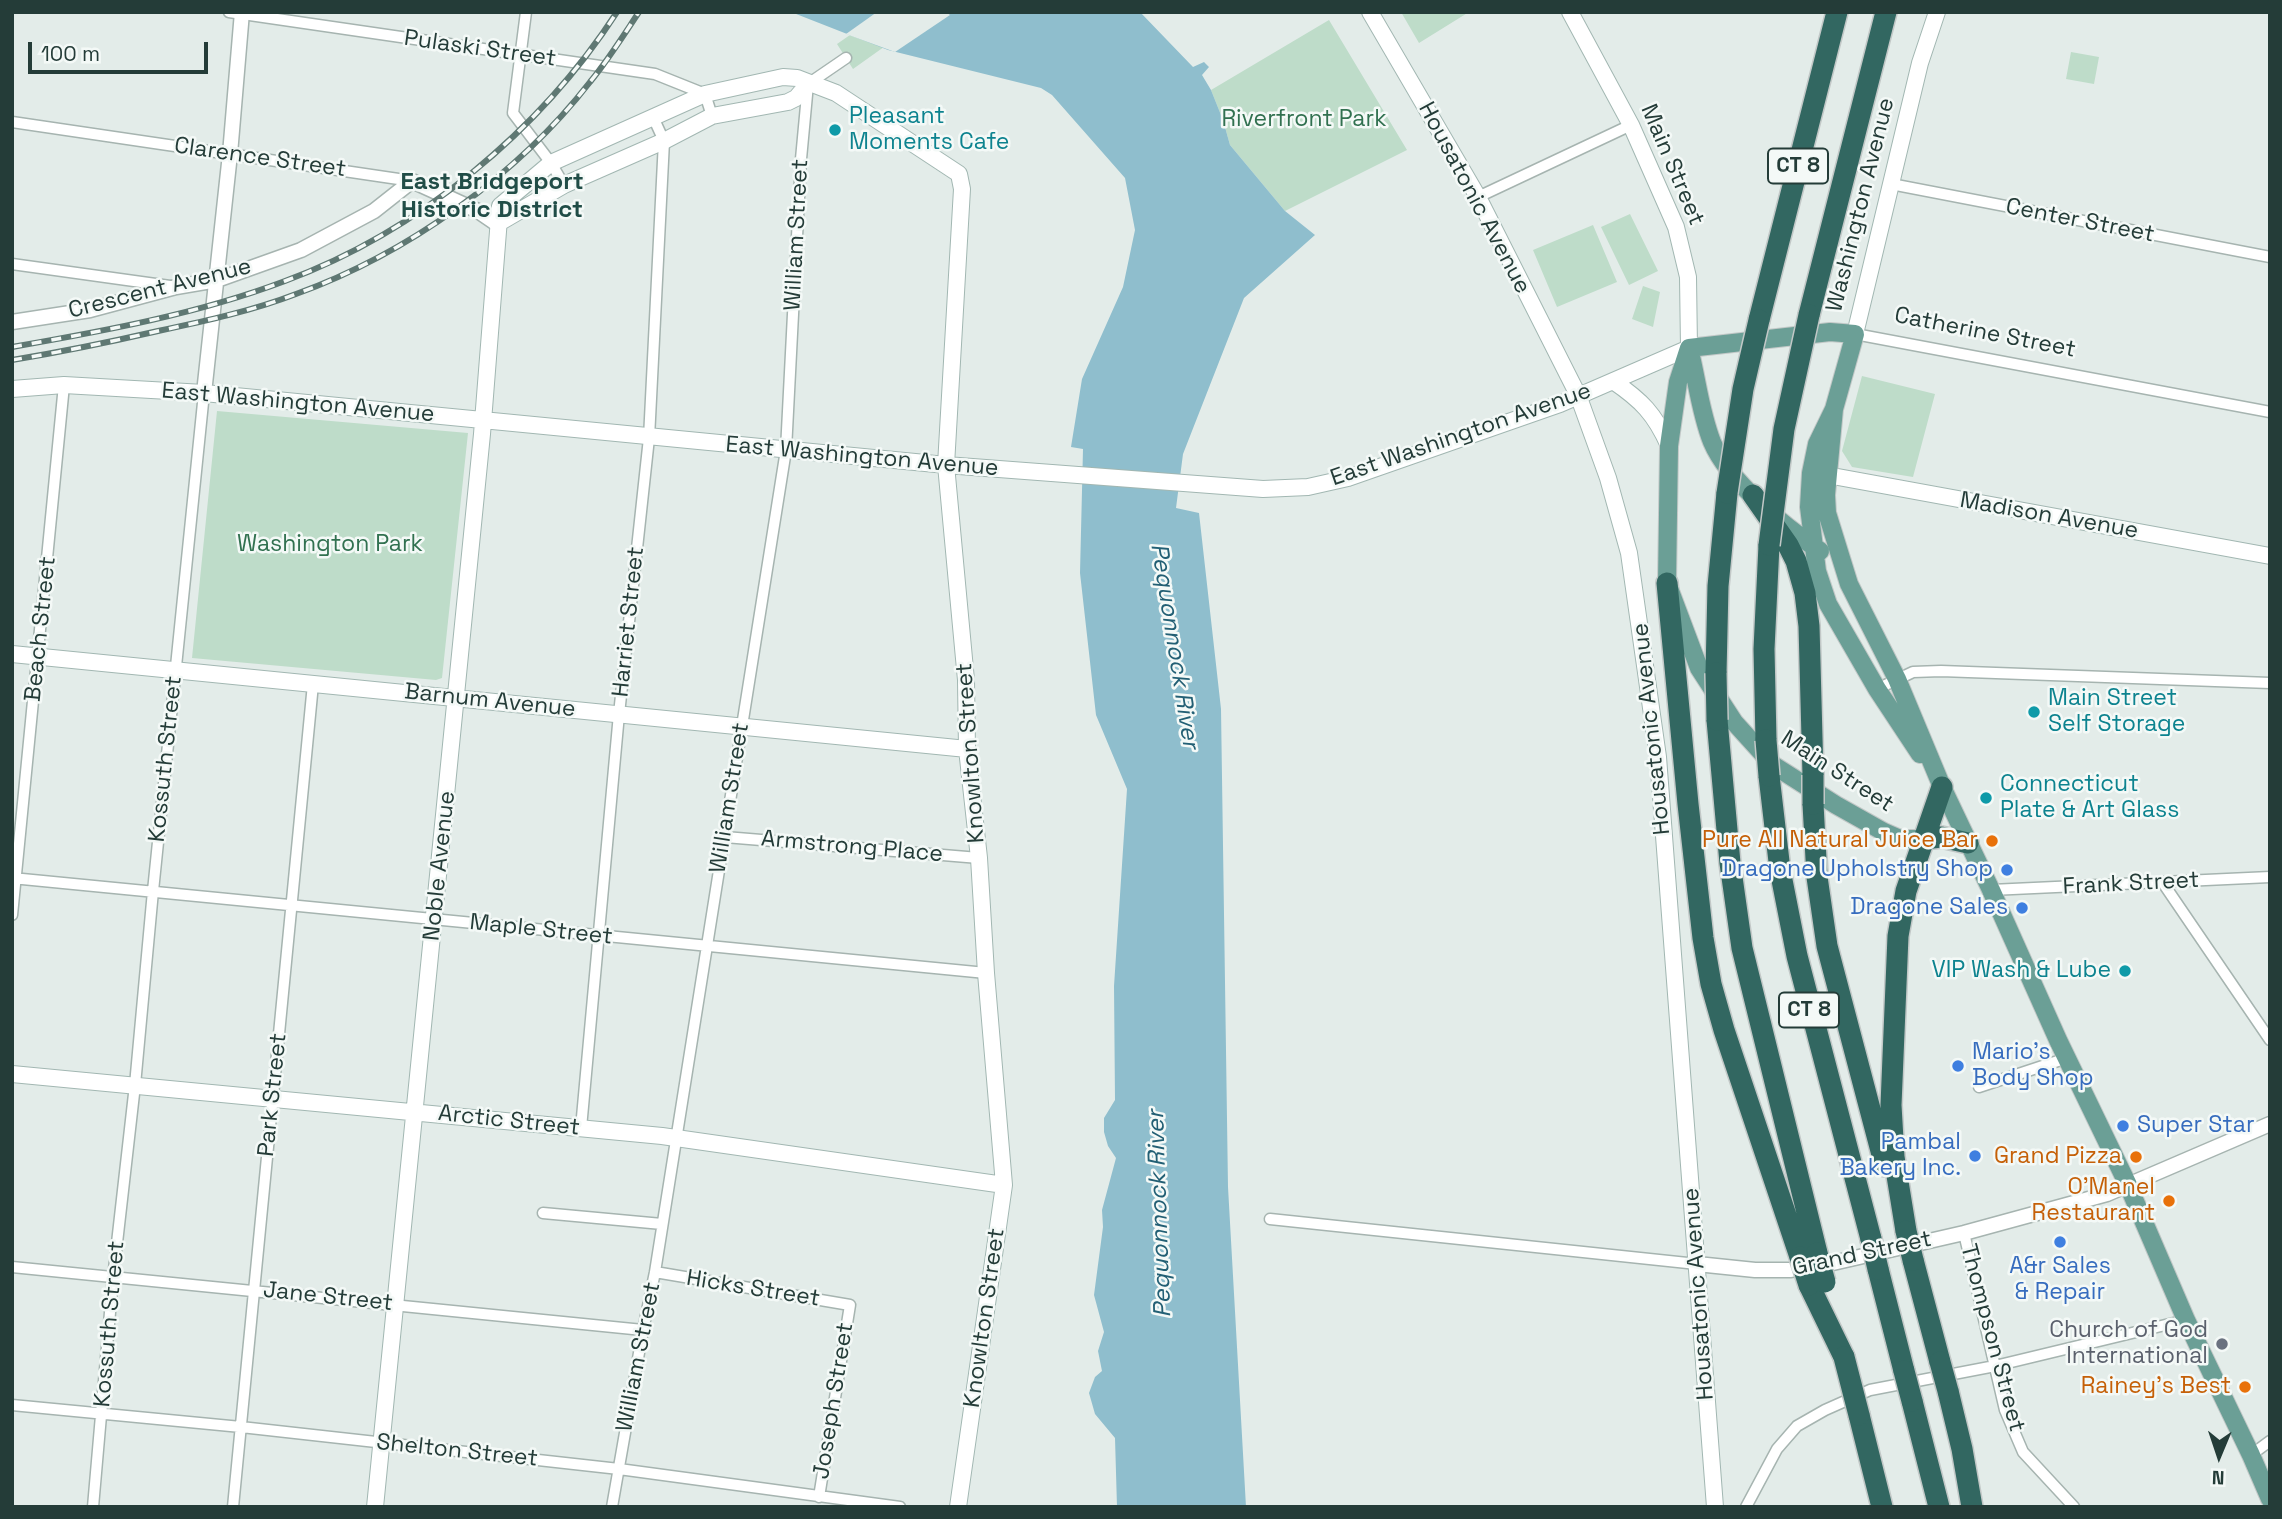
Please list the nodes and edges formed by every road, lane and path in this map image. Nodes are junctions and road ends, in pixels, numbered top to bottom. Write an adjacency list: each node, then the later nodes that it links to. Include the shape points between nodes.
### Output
1 (526, 12): 8 (street)
2 (1370, 12): 22 (main road, Housatonic Avenue)
3 (1570, 12): 15 (main road, Main Street)
4 (1837, 12): 92 (highway, CT 8, bridge, via 1741,399 1718,586 1716,673 1730,863 1742,948)
5 (1886, 12): 121 (highway, CT 8, bridge, via 1784,429 1769,545 1766,740 1780,870 1799,967)
6 (1937, 12): 20 (main road, Washington Avenue)
7 (238, 13): 8 (street, Pulaski Street); 17 (street, Kossuth Street)
8 (521, 55): 11 (street, Pulaski Street, via 656,74); 18 (street, via 513,113)
9 (846, 58): 10 (street)
10 (808, 84): 11 (main road, via 783,77); 12 (main road, via 788,102); 40 (street, William Street); 41 (main road, Knowlton Street, via 836,93 959,174 962,188)
11 (705, 94): 12 (street); 13 (main road)
12 (712, 116): 16 (main road)
13 (653, 117): 16 (street, Harriet Street); 18 (main road)
14 (12, 122): 17 (street, Clarence Street)
15 (1631, 125): 22 (street); 30 (main road, Main Street, via 1676,227 1688,277)
16 (664, 141): 21 (main road); 38 (street, Harriet Street)
17 (230, 153): 19 (street, Clarence Street); 26 (street, Kossuth Street)
18 (551, 163): 21 (street); 23 (main road, via 500,206)
19 (412, 181): 23 (street, Clarence Street); 26 (street, Crescent Avenue, via 374,211 301,250)
20 (1891, 184): 24 (street, Center Street); 29 (main road, Washington Avenue)
21 (564, 185): 23 (main road)
22 (1478, 197): 35 (main road, Housatonic Avenue)
23 (498, 224): 37 (main road, Noble Avenue)
24 (2270, 257)
25 (12, 264): 27 (street)
26 (216, 280): 27 (street, Crescent Avenue); 34 (street, Kossuth Street)
27 (176, 287): 28 (street, Crescent Avenue, via 90,310)
28 (12, 322)
29 (1855, 334): 30 (main road, Catherine Street, via 1830,332); 36 (street, Catherine Street); 42 (main road, Washington Avenue)
30 (1689, 348): 31 (main road, East Washington Avenue); 39 (main road, Main Street, via 1678,382); 43 (main road, Main Street, via 1713,443 1732,476)
31 (1613, 381): 35 (main road, East Washington Avenue); 39 (main road, Main Street, via 1639,399 1660,424)
32 (64, 385): 33 (main road, East Washington Avenue); 34 (main road, East Washington Avenue); 49 (street, Beach Street)
33 (12, 389)
34 (204, 393): 37 (main road, East Washington Avenue); 50 (street, Kossuth Street)
35 (1578, 395): 41 (main road, East Washington Avenue, via 1348,478 1308,487); 93 (main road, Housatonic Avenue, via 1629,553 1643,636 1658,757)
36 (2270, 412)
37 (483, 420): 38 (main road, East Washington Avenue); 55 (main road, Noble Avenue)
38 (649, 438): 40 (main road, East Washington Avenue); 56 (street, Harriet Street)
39 (1669, 446): 46 (main road, Main Street)
40 (786, 450): 41 (main road, East Washington Avenue); 57 (street, William Street)
41 (946, 465): 58 (main road, Knowlton Street, via 966,680)
42 (1819, 474): 44 (main road, Main Street, via 1809,507); 45 (main road, Madison Avenue); 47 (main road, Main Street)
43 (1753, 495): 44 (main road, Main Street); 90 (highway, bridge, via 1788,545 1805,593 1817,877 1828,946)
44 (1814, 547): 47 (main road, Main Street); 54 (main road, Main Street, via 1828,604)
45 (2270, 556)
46 (1667, 583): 61 (main road, Main Street, via 1699,668 1734,722 1773,765 1892,836); 92 (highway, via 1689,818 1711,984 1724,1031)
47 (1849, 584): 51 (main road, Main Street)
48 (12, 654): 49 (main road, Barnum Avenue)
49 (38, 656): 50 (main road, Barnum Avenue); 65 (street, Beach Street)
50 (176, 670): 53 (main road, Barnum Avenue); 68 (street, Kossuth Street)
51 (1897, 679): 52 (street, via 1913,672 1941,671); 54 (street); 59 (main road, Main Street)
52 (2270, 683)
53 (313, 684): 55 (main road, Barnum Avenue); 69 (street, Park Street)
54 (1877, 689): 59 (main road, Main Street)
55 (456, 697): 56 (main road, Barnum Avenue); 71 (main road, Noble Avenue)
56 (619, 714): 57 (main road, Barnum Avenue); 72 (street, Harriet Street)
57 (741, 727): 58 (main road, Barnum Avenue); 60 (street, William Street)
58 (967, 749): 63 (main road, Knowlton Street)
59 (1942, 787): 61 (highway); 62 (main road, Main Street)
60 (724, 837): 63 (street, Armstrong Place); 73 (street, William Street)
61 (1924, 839): 62 (highway, via 1941,837); 90 (highway, via 1900,921 1894,1017 1891,1122)
62 (1968, 843): 67 (main road, Main Street)
63 (979, 858): 74 (main road, Knowlton Street)
64 (2270, 877): 66 (street, Frank Street)
65 (14, 878): 68 (street, Maple Street); 70 (street, Beach Street)
66 (2163, 883): 67 (street, Frank Street); 75 (street)
67 (1992, 890): 76 (main road, Main Street)
68 (153, 891): 69 (street, Maple Street); 78 (street, Kossuth Street)
69 (291, 904): 71 (street, Maple Street); 80 (street, Park Street)
70 (12, 915)
71 (435, 919): 72 (street, Maple Street); 81 (main road, Noble Avenue)
72 (600, 936): 73 (street, Maple Street); 83 (street, Harriet Street)
73 (706, 946): 74 (street, Maple Street); 84 (street, William Street)
74 (986, 973): 85 (main road, Knowlton Street)
75 (2270, 1041)
76 (2067, 1058): 79 (street); 86 (main road, Main Street)
77 (12, 1074): 78 (main road, Arctic Street)
78 (135, 1085): 80 (main road, Arctic Street); 96 (street, Kossuth Street)
79 (1979, 1087)
80 (272, 1099): 81 (main road, Arctic Street); 97 (street, Park Street)
81 (415, 1112): 83 (main road, Arctic Street); 98 (main road, Noble Avenue)
82 (2270, 1124): 86 (street, Grand Street)
83 (581, 1128): 84 (main road, Arctic Street)
84 (677, 1138): 85 (main road, Arctic Street); 89 (street, William Street)
85 (1004, 1185): 117 (main road, Knowlton Street)
86 (2128, 1185): 91 (street, Grand Street); 100 (main road, Main Street)
87 (543, 1213): 89 (street)
88 (1270, 1219): 93 (street, Grand Street)
89 (662, 1224): 95 (street, William Street)
90 (1906, 1231): 122 (highway, bridge, via 1962,1449)
91 (1964, 1233): 93 (street, Grand Street, via 1790,1270); 102 (street, Thompson Street)
92 (1809, 1255): 120 (highway, bridge, via 1844,1357)
93 (1697, 1264): 118 (main road, Housatonic Avenue)
94 (12, 1267): 96 (street, Jane Street)
95 (655, 1272): 99 (street, Hicks Street); 101 (street, William Street)
96 (113, 1278): 97 (street, Jane Street); 104 (street, Kossuth Street)
97 (254, 1290): 98 (street, Jane Street); 105 (street, Park Street)
98 (395, 1304): 101 (street, Jane Street); 107 (main road, Noble Avenue)
99 (850, 1305): 110 (street, Joseph Street)
100 (2186, 1320): 102 (street); 108 (main road, Main Street)
101 (643, 1330): 109 (street, William Street)
102 (1994, 1366): 119 (street, via 1870,1390 1825,1410 1797,1426 1777,1449); 123 (street, Thompson Street, via 2005,1410 2023,1452)
103 (12, 1405): 104 (street, Shelton Street)
104 (101, 1414): 105 (street, Shelton Street); 112 (street, Kossuth Street)
105 (241, 1427): 107 (street, Shelton Street); 113 (street, Park Street)
106 (2270, 1441): 108 (street)
107 (380, 1442): 109 (street, Shelton Street); 114 (main road, Noble Avenue)
108 (2251, 1455): 111 (main road, Main Street)
109 (619, 1469): 110 (street, Shelton Street); 115 (street, William Street)
110 (818, 1497): 116 (street, Shelton Street)
111 (2270, 1499)
112 (93, 1507)
113 (233, 1507)
114 (375, 1507)
115 (612, 1507)
116 (900, 1507)
117 (958, 1507)
118 (1715, 1507)
119 (1746, 1507)
120 (1882, 1507)
121 (1940, 1507)
122 (1972, 1507)
123 (2074, 1507)

